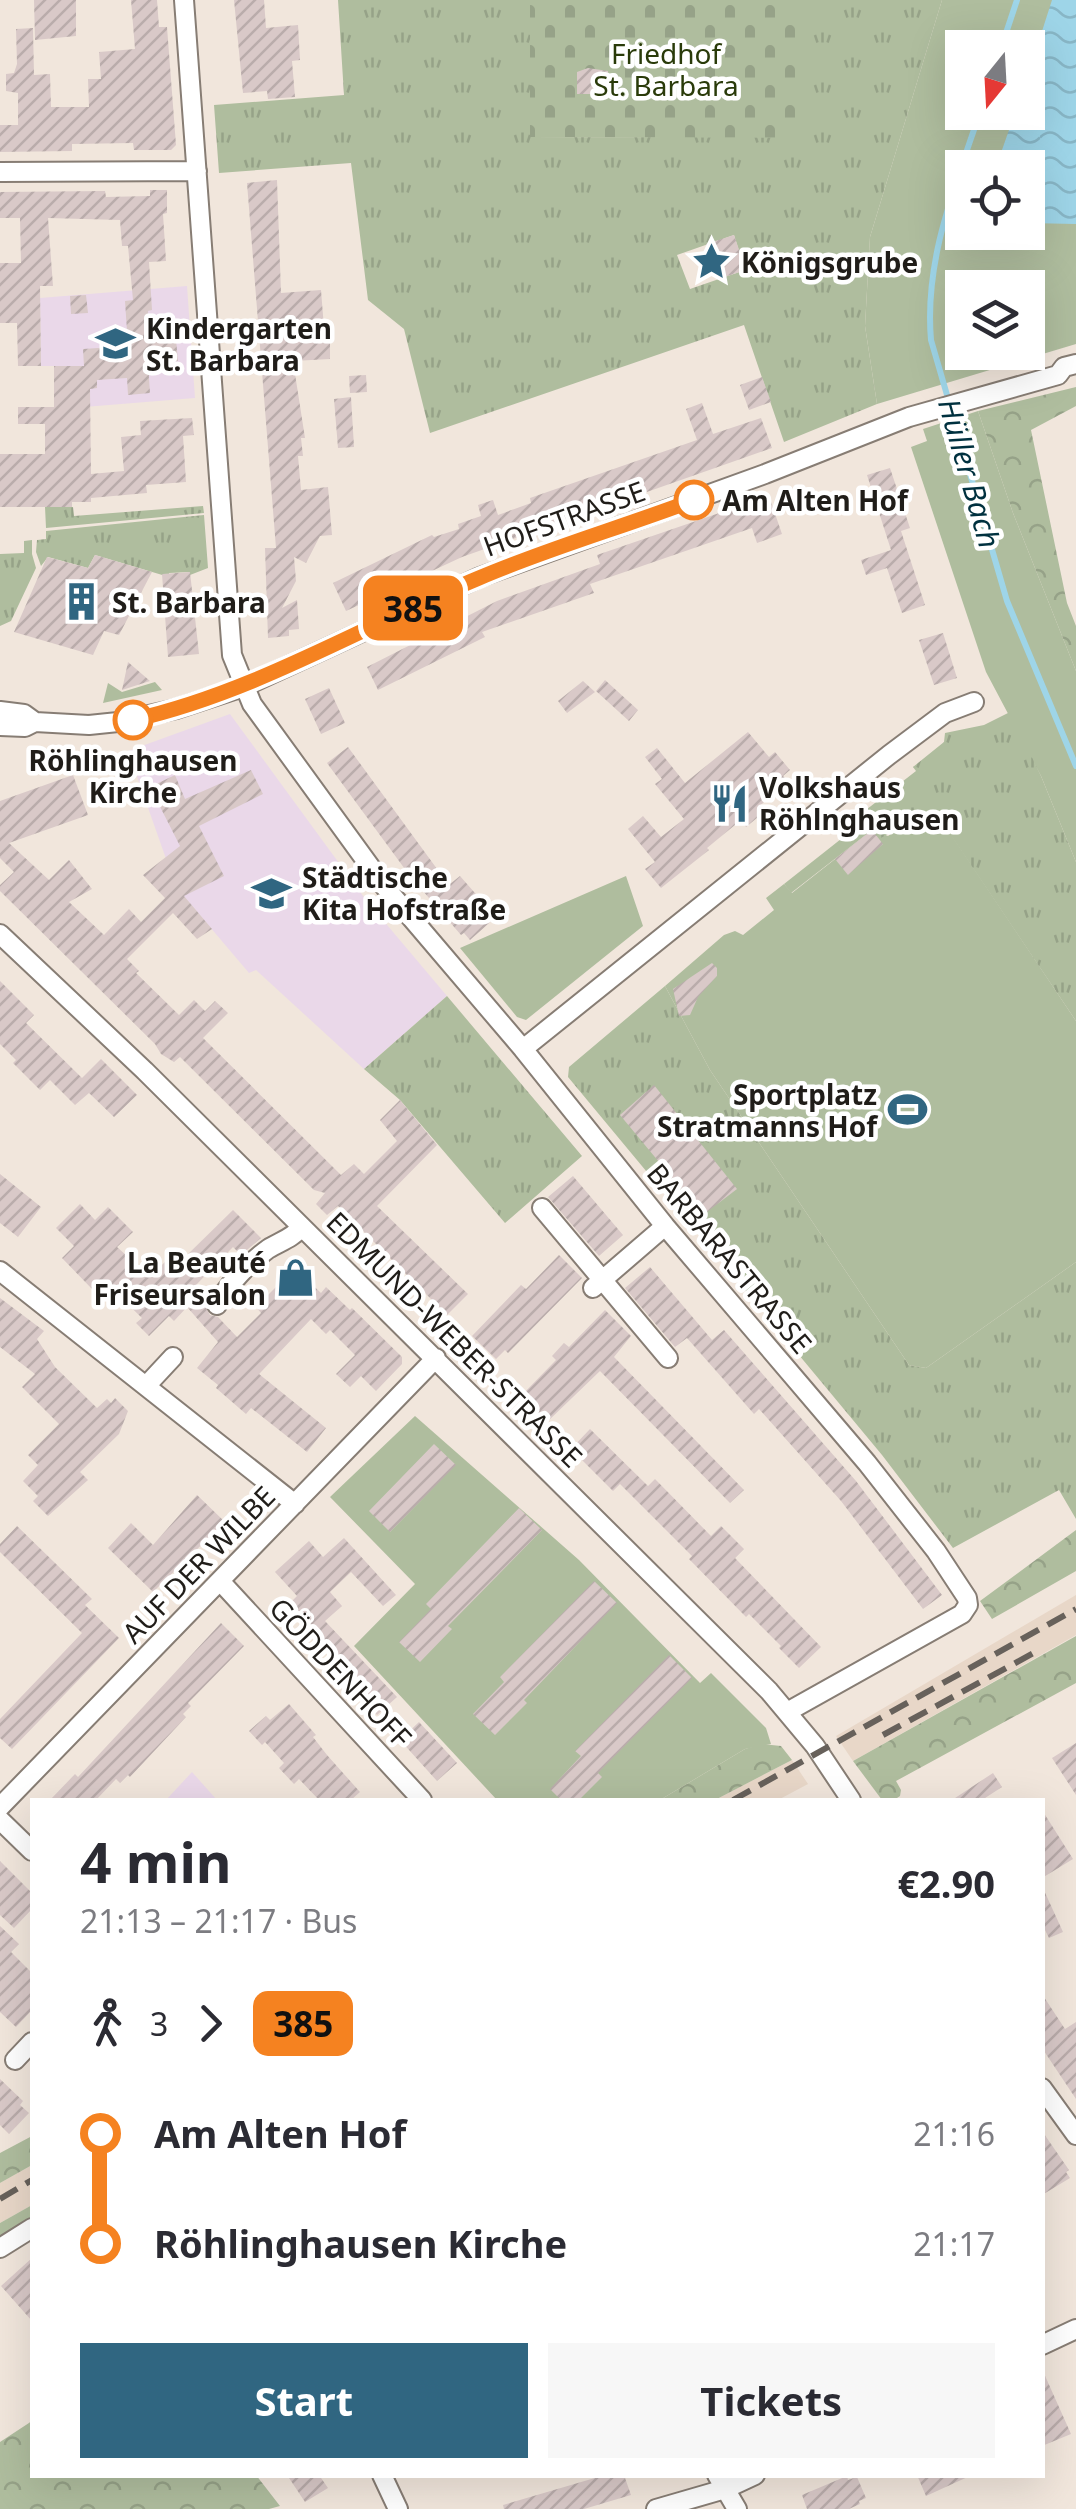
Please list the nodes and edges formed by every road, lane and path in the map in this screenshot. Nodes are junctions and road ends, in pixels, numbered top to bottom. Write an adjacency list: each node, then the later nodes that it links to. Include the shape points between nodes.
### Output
1 (184, 0): 2 (street, BARBARASTRASSE)
2 (197, 171): 3 (street); 6 (street, BARBARASTRASSE, via 232,655)
3 (0, 172)
4 (1076, 364): 5 (street, HOFSTRASSE, via 1064,367)
5 (1067, 376): 6 (street, HOFSTRASSE, via 924,413 480,577)
6 (243, 687): 9 (street, HOFSTRASSE, via 118,722); 12 (street, BARBARASTRASSE, via 385,887)
7 (974, 702): 12 (street, via 944,713 879,762)
8 (0, 711): 9 (street, HOFSTRASSE)
9 (36, 722): 10 (street, HOFSTRASSE)
10 (0, 726)
11 (0, 934): 15 (street, EDMUND-WEBER-STRASSE)
12 (524, 1049): 14 (street, BARBARASTRASSE)
13 (542, 1208): 17 (street)
14 (666, 1226): 17 (street); 25 (street, BARBARASTRASSE, via 867,1463 967,1598 962,1614)
15 (302, 1227): 18 (street, via 288,1242 270,1247); 20 (street, EDMUND-WEBER-STRASSE)
16 (0, 1271): 22 (street)
17 (598, 1284): 21 (street)
18 (217, 1305)
19 (173, 1357): 22 (street)
20 (436, 1358): 23 (street, AUF DER WILBE); 25 (street, EDMUND-WEBER-STRASSE)
21 (668, 1358)
22 (146, 1386): 23 (street)
23 (295, 1504): 24 (street, AUF DER WILBE)
24 (220, 1581): 26 (street, GÖDDENHOFF); 28 (street, AUF DER WILBE)
25 (787, 1712): 27 (street, EDMUND-WEBER-STRASSE)
26 (420, 1798)
27 (851, 1798)
28 (0, 1808)
29 (0, 1820): 30 (street)
30 (30, 1849)
31 (30, 2044): 32 (street)
32 (16, 2060)
33 (1045, 2092): 34 (street)
34 (1076, 2135)
35 (30, 2229): 36 (street)
36 (0, 2248)
37 (1076, 2330): 38 (street)
38 (1045, 2343)
39 (383, 2478): 41 (street)
40 (721, 2482): 42 (street); 43 (street)
41 (398, 2509)
42 (656, 2509)
43 (738, 2509)

